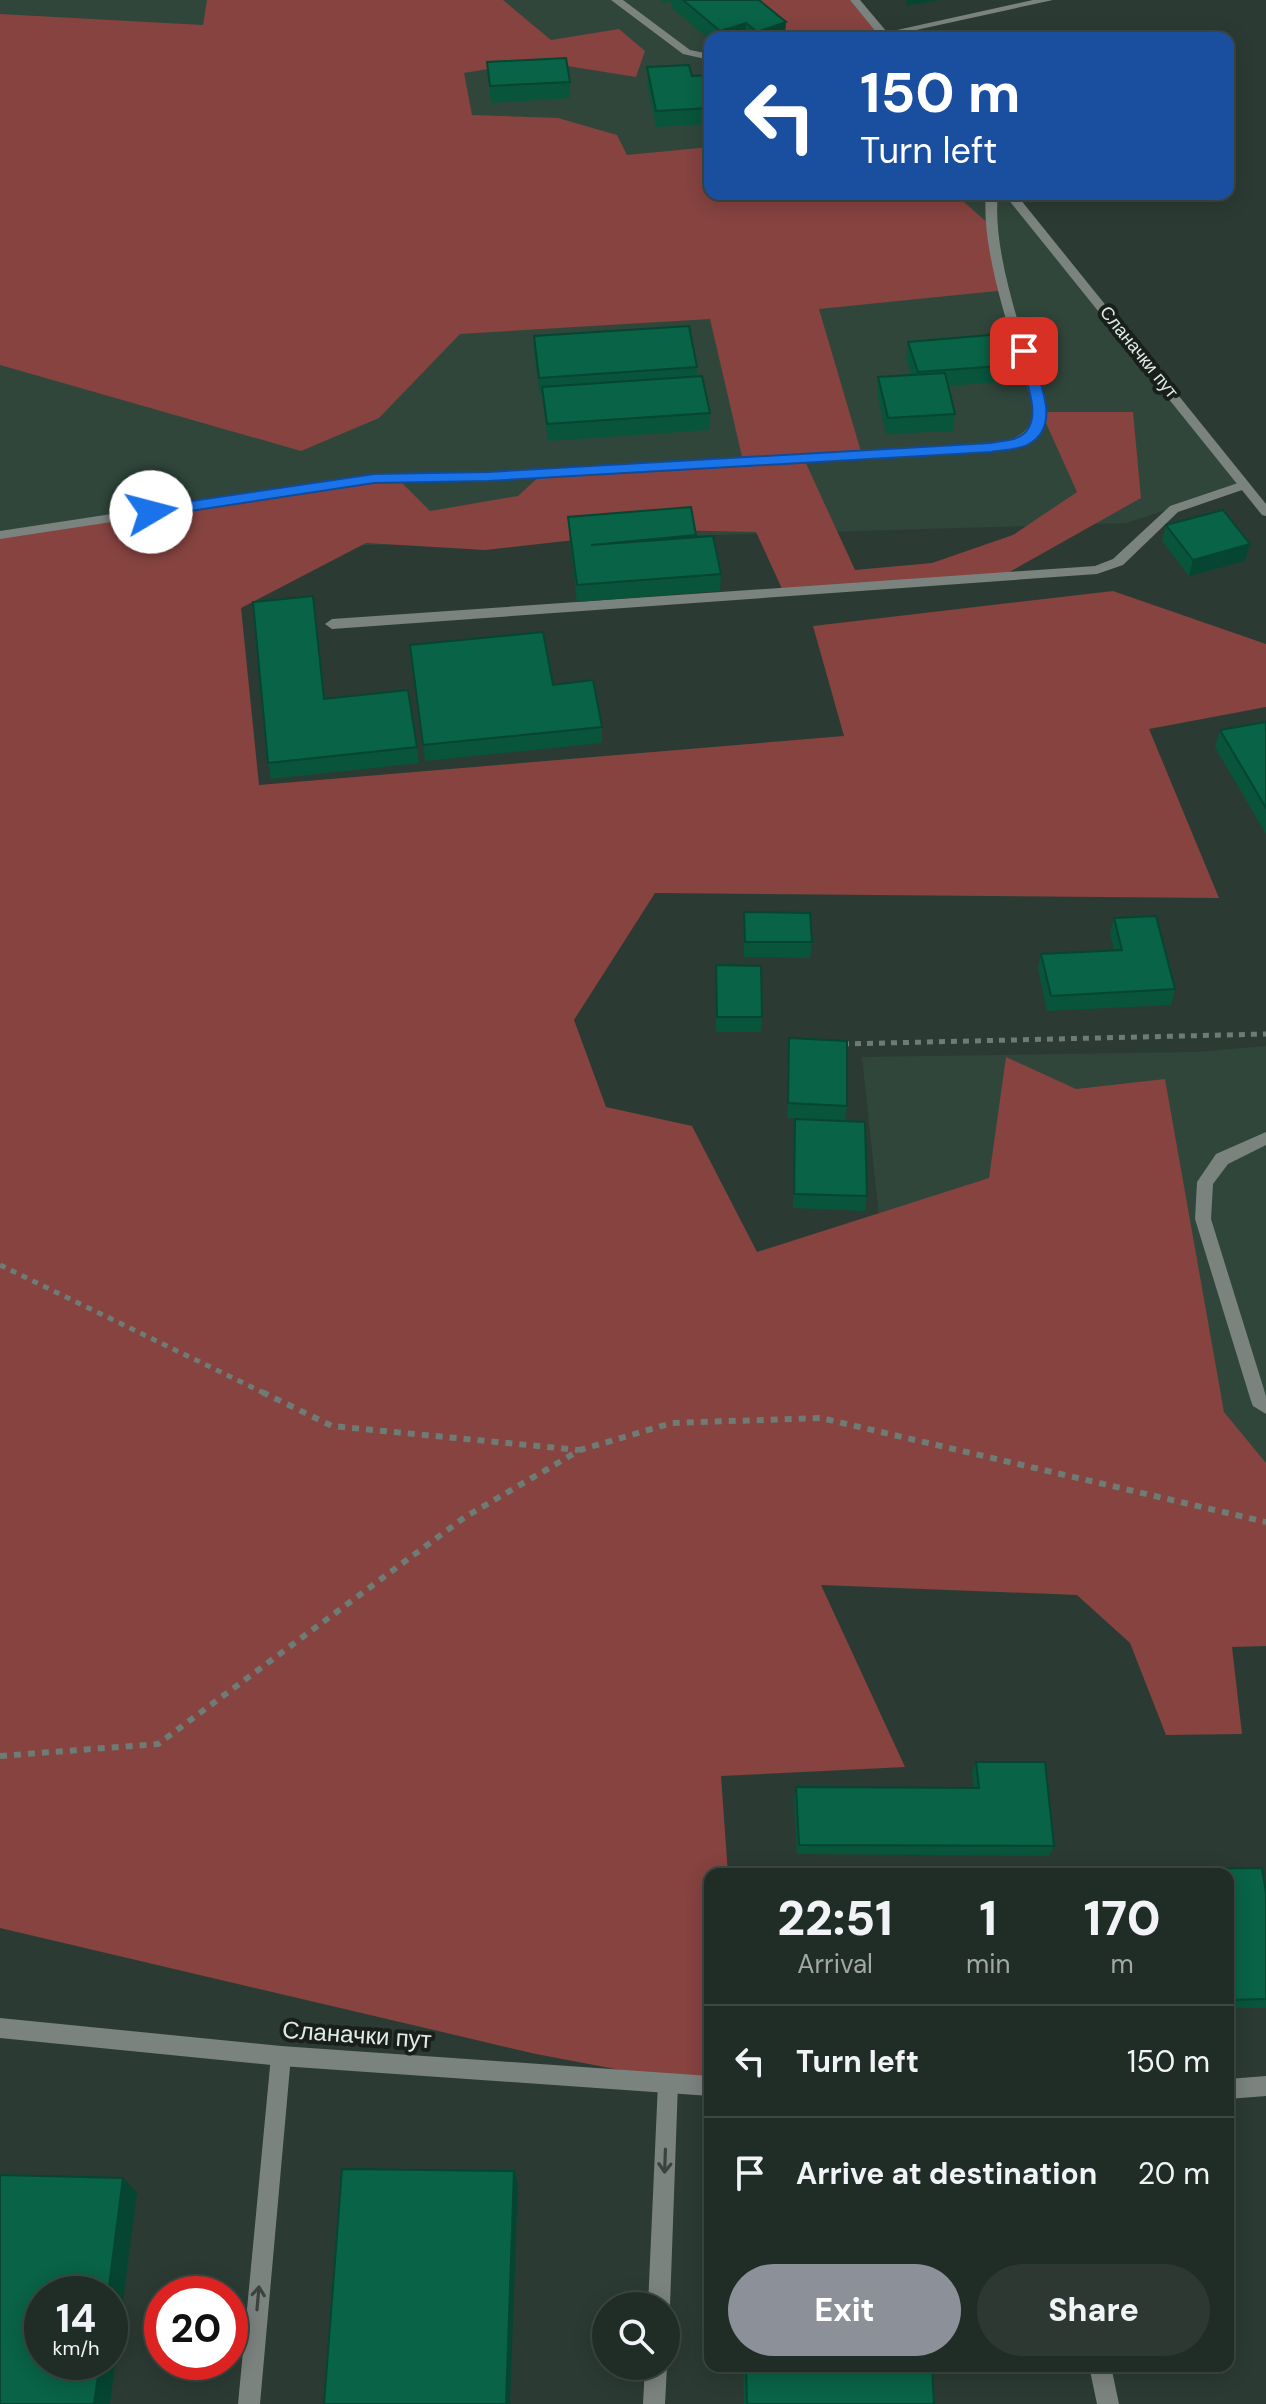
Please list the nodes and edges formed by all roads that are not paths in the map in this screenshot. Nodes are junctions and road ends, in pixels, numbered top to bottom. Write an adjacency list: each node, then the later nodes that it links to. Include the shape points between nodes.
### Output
1 (616, 0): 6 (street, via 687,52)
2 (855, 0): 4 (street)
3 (1048, 0): 5 (street)
4 (882, 32)
5 (903, 32)
6 (704, 56)
7 (990, 200): 11 (street, via 996,252 1041,412 1038,428 1023,441 574,472 374,478)
8 (1015, 200): 9 (street, Сланачки пут)
9 (1244, 485): 10 (street, Сланачки пут); 12 (street, via 1174,509 1118,562 1097,570)
10 (1266, 512)
11 (0, 535)
12 (332, 624)
13 (1266, 1138): 14 (street, via 1222,1159 1205,1182 1203,1219 1259,1401)
14 (1266, 1407)
15 (0, 2028): 16 (street, Сланачки пут)
16 (281, 2056): 17 (street, Сланачки пут); 24 (street, one-way to 16)
17 (668, 2083): 18 (street, Сланачки пут); 21 (street, one-way to 21)
18 (704, 2086)
19 (1266, 2086): 20 (street)
20 (1234, 2089)
21 (660, 2292)
22 (1101, 2372): 26 (street)
23 (655, 2380): 25 (street)
24 (249, 2404)
25 (654, 2404)
26 (1108, 2404)

